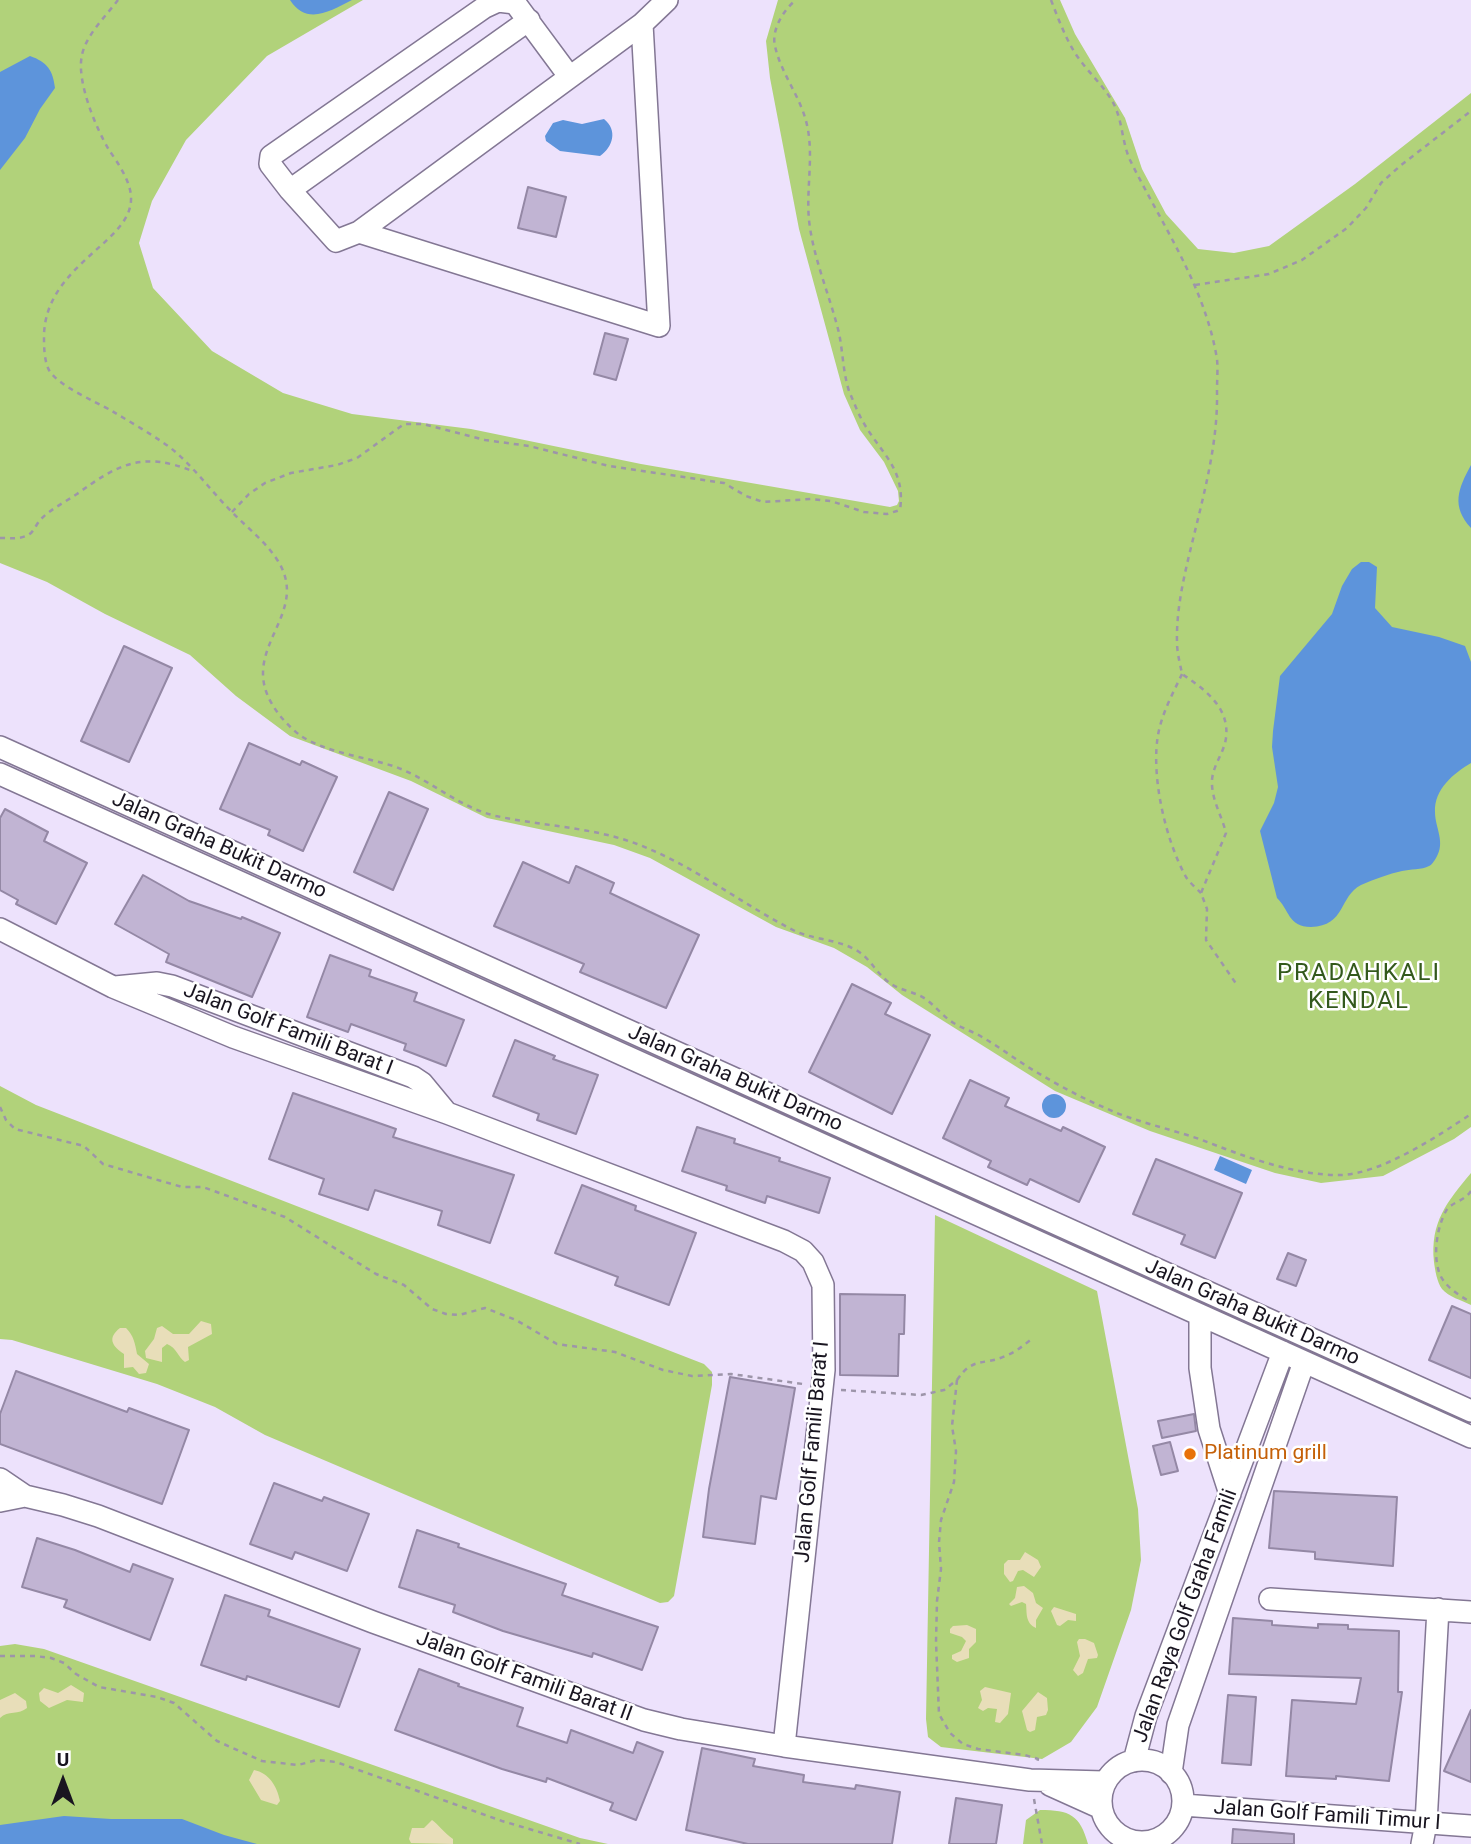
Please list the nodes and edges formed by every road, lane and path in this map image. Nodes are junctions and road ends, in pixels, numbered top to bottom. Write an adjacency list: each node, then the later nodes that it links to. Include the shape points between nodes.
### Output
1 (118, 0): 12 (path, via 90,36 81,56 82,82 99,134 132,197 127,218 61,285 50,304 44,349 53,377 170,448)
2 (667, 0): 6 (street)
3 (796, 0): 13 (path, via 777,26 774,44 807,124 810,224 849,390 862,421 895,468 902,496 900,509 887,514 811,499 763,502 724,483 609,466 424,424 404,424 357,458 265,483)
4 (1051, 0): 11 (path, via 1075,53 1112,100 1130,160)
5 (528, 20): 7 (street); 9 (street); 9 (street, via 515,3 498,1 485,7 277,151 270,164)
6 (642, 24): 7 (street); 10 (street, via 659,326)
7 (569, 76): 10 (street)
8 (1471, 111): 11 (path, via 1381,183 1347,228 1302,260 1269,274)
9 (290, 190): 10 (street, via 336,241)
10 (359, 232)
11 (1195, 285): 15 (path, via 1217,361 1217,413 1179,608 1177,642)
12 (195, 472): 13 (path); 14 (path, via 147,460 124,465 41,519 31,533 17,539)
13 (232, 512): 22 (path, via 271,552 287,579 282,616 261,667 263,688 275,711 304,739 399,768 462,804 493,815 635,843 697,873 795,931 854,949 892,985 921,996 946,1018 1079,1096 1252,1160 1343,1175 1383,1165)
14 (0, 538)
15 (1182, 674): 18 (path, via 1163,719 1155,757 1168,831 1187,879); 18 (path, via 1206,690 1225,723 1226,740 1212,782 1226,833)
16 (0, 747): 31 (street, Jalan Graha Bukit Darmo)
17 (0, 774): 25 (street, Jalan Graha Bukit Darmo)
18 (1201, 892): 20 (path, via 1207,909 1206,940)
19 (0, 929): 30 (street, Jalan Golf Famili Barat I, via 113,987 233,1037 447,1113 803,1251 823,1285)
20 (1237, 985)
21 (0, 1107): 30 (path, via 15,1129 84,1146 103,1164 182,1187 203,1187 285,1217 446,1314 485,1308 557,1344 615,1352 692,1376 731,1374)
22 (1471, 1114)
23 (1471, 1191): 24 (path, via 1447,1208 1437,1244 1439,1272)
24 (1471, 1302)
25 (1200, 1315): 27 (street, Jalan Graha Bukit Darmo); 34 (street, via 1200,1368 1209,1429)
26 (1033, 1338): 29 (path, via 1002,1358 964,1369)
27 (1283, 1352): 28 (street, Jalan Graha Bukit Darmo); 34 (street, Jalan Raya Golf Graha Famili)
28 (1304, 1362): 32 (street, Jalan Graha Bukit Darmo); 43 (street, Jalan Raya Golf Graha Famili, via 1178,1725)
29 (957, 1380): 30 (path, via 944,1390 921,1395); 44 (path, via 952,1426 954,1482 939,1542 939,1714 963,1744 1038,1759)
30 (823, 1388): 41 (street, Jalan Golf Famili Barat I)
31 (1471, 1412)
32 (1471, 1437)
33 (0, 1479): 35 (street, Jalan Golf Famili Barat II)
34 (1230, 1494): 42 (street, Jalan Raya Golf Graha Famili, via 1146,1716)
35 (26, 1496): 36 (street, Jalan Golf Famili Barat II); 41 (street, Jalan Golf Famili Barat II, via 98,1516 644,1720)
36 (0, 1501)
37 (1270, 1598): 38 (street)
38 (1438, 1608): 39 (street); 49 (street)
39 (1471, 1612)
40 (0, 1656): 51 (path, via 51,1658 99,1687 174,1703 217,1741 262,1760 298,1765 336,1762)
41 (784, 1746): 44 (street, Jalan Golf Famili Barat II)
42 (1134, 1761): 43 (street, via 1155,1762); 45 (street)
43 (1171, 1773): 46 (street)
44 (1036, 1781): 45 (street, Jalan Golf Famili Barat II); 48 (street, Jalan Golf Famili Barat II); 52 (path)
45 (1104, 1782): 48 (street, via 1100,1797)
46 (1183, 1805): 49 (street, Jalan Golf Famili Timur I); 50 (street, via 1174,1827)
47 (1471, 1826): 49 (street, Jalan Golf Famili Timur I)
48 (1106, 1827): 50 (street, via 1130,1841)
49 (1424, 1833)
50 (1153, 1842)
51 (580, 1844)
52 (1042, 1844)

